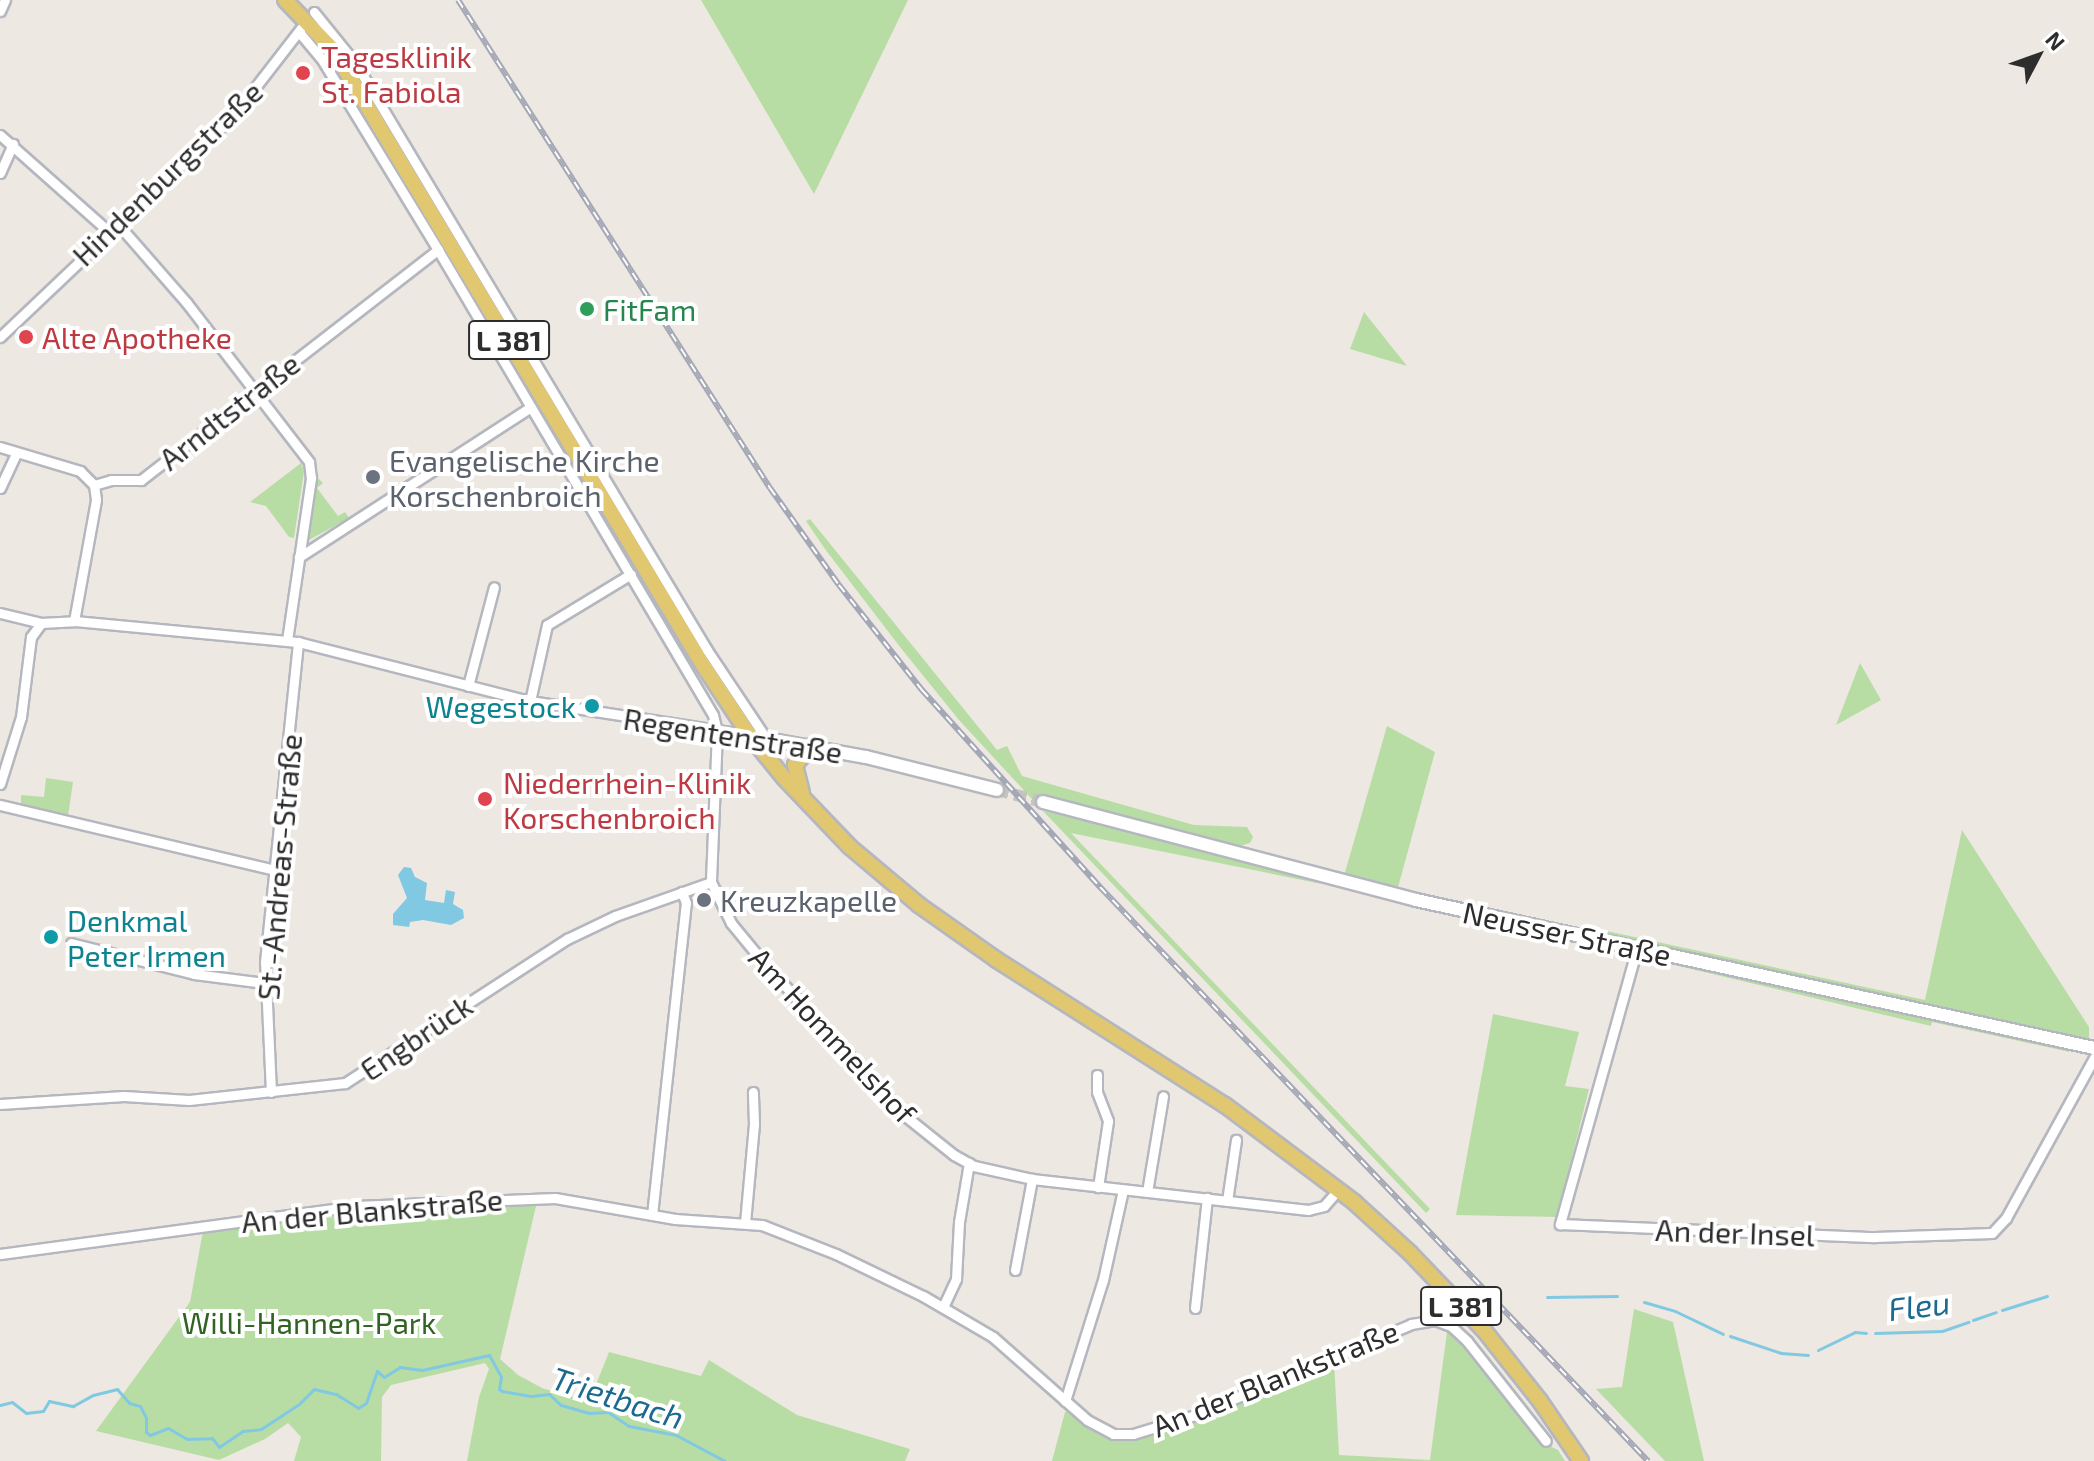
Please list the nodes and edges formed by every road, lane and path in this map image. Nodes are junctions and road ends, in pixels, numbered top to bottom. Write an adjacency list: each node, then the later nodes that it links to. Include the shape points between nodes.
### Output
1 (5, 0): 4 (street)
2 (285, 0): 5 (main road, L 381)
3 (321, 3): 5 (street, Hindenburgstraße)
4 (0, 11)
5 (307, 21): 9 (street, Hindenburgstraße, via 242,107); 11 (street, via 321,58); 29 (main road, L 381, via 345,68 696,652)
6 (0, 135): 7 (street)
7 (13, 144): 8 (street); 10 (street)
8 (0, 173)
9 (117, 223): 10 (street, Hindenburgstraße); 13 (street, St.-Andreas-Straße)
10 (108, 231): 12 (street, Hindenburgstraße)
11 (438, 250): 13 (street, Arndtstraße); 14 (street)
12 (0, 337)
13 (255, 391): 17 (street, Arndtstraße, via 141,480); 19 (street, St.-Andreas-Straße, via 311,467)
14 (531, 407): 19 (street); 20 (street)
15 (0, 447): 16 (street)
16 (16, 453): 17 (street, via 80,471); 18 (street)
17 (94, 485): 23 (street, via 96,505)
18 (0, 488)
19 (299, 557): 25 (street, St.-Andreas-Straße)
20 (631, 574): 27 (street, via 547,625); 28 (street, via 713,715)
21 (494, 587): 26 (street)
22 (0, 613): 24 (street, Regentenstraße)
23 (74, 621): 24 (street, Regentenstraße); 25 (street, Regentenstraße)
24 (41, 623): 31 (street, via 31,637 21,717)
25 (293, 641): 26 (street, Regentenstraße); 36 (street, St.-Andreas-Straße)
26 (468, 686): 27 (street, Regentenstraße)
27 (530, 701): 28 (street, Regentenstraße)
28 (717, 731): 29 (street, Regentenstraße); 37 (street)
29 (757, 736): 30 (street, Regentenstraße); 34 (main road, L 381)
30 (811, 746): 32 (street, Regentenstraße); 34 (main road, via 794,769)
31 (0, 784)
32 (997, 790)
33 (1043, 802): 40 (street, Neusser Straße, via 1391,894)
34 (808, 804): 53 (main road, L 381, via 871,866 946,925 1225,1105)
35 (0, 805): 36 (street)
36 (274, 870): 41 (street, St.-Andreas-Straße)
37 (711, 882): 38 (street, Engbrück); 50 (street, Am Hommelshof, via 738,933 804,1007 904,1115)
38 (682, 892): 45 (street, Engbrück, via 567,939 353,1080); 58 (street, via 686,903)
39 (71, 943): 41 (street, via 182,972)
40 (1637, 948): 42 (street, Neusser Straße); 43 (street, An der Insel, via 1560,1224 1875,1237 1992,1233 2006,1218)
41 (264, 983): 45 (street, St.-Andreas-Straße)
42 (2094, 1048)
43 (2094, 1058)
44 (1097, 1075): 52 (street, via 1108,1121)
45 (271, 1092): 48 (street, Engbrück, via 189,1100 124,1096)
46 (753, 1092): 59 (street)
47 (1163, 1096): 55 (street)
48 (0, 1104)
49 (1236, 1140): 57 (street)
50 (969, 1163): 51 (street, Am Hommelshof); 62 (street, via 956,1279)
51 (1032, 1179): 52 (street, Am Hommelshof); 61 (street)
52 (1098, 1187): 54 (street, Am Hommelshof)
53 (1339, 1189): 57 (street, Am Hommelshof, via 1315,1210); 66 (main road, L 381, via 1476,1322)
54 (1123, 1190): 55 (street, Am Hommelshof); 64 (street, via 1103,1280)
55 (1147, 1192): 56 (street, Am Hommelshof)
56 (1207, 1198): 57 (street, Am Hommelshof); 63 (street)
57 (1227, 1201)
58 (652, 1215): 59 (street, An der Blankstraße); 60 (street, An der Blankstraße, via 537,1197 376,1205)
59 (745, 1223): 62 (street, An der Blankstraße, via 770,1227 836,1254)
60 (0, 1254)
61 (1015, 1270)
62 (943, 1307): 64 (street, An der Blankstraße, via 1002,1345)
63 (1195, 1308)
64 (1065, 1401): 65 (street, An der Blankstraße, via 1104,1430 1133,1434 1202,1412 1409,1325 1435,1320 1467,1341)
65 (1546, 1441)
66 (1581, 1461)

